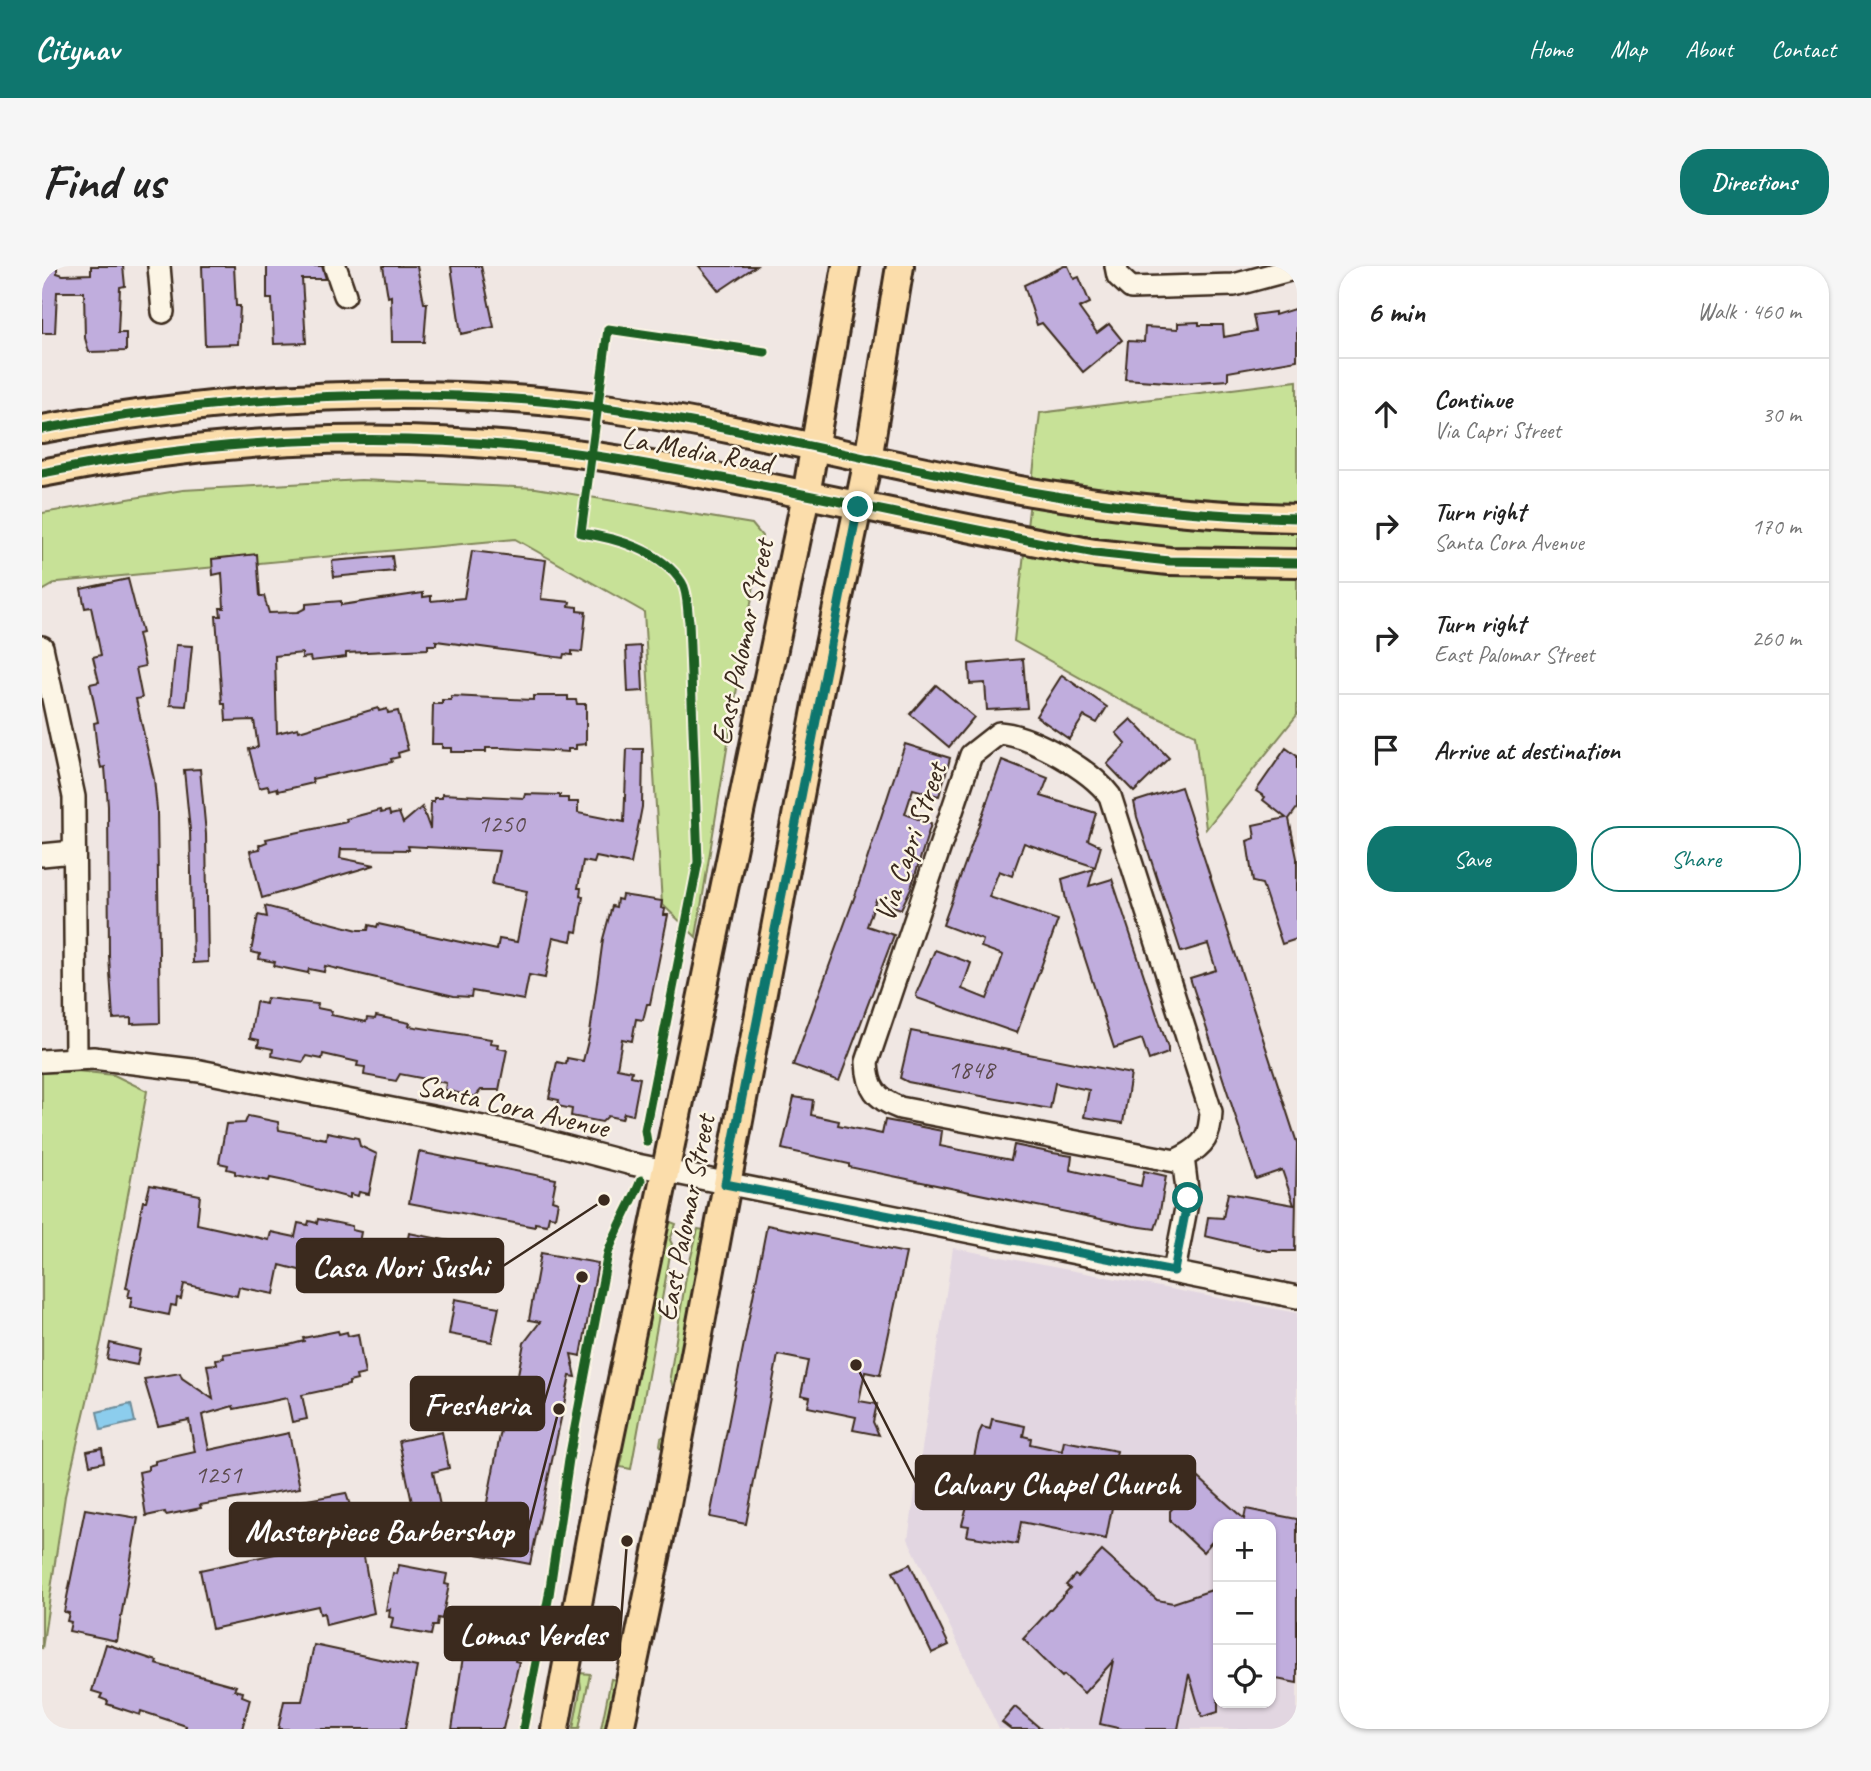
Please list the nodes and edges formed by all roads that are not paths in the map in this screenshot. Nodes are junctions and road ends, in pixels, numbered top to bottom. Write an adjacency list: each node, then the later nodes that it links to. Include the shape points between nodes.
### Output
1 (159, 266): 8 (street)
2 (335, 266): 7 (street)
3 (846, 266): 10 (main road, East Palomar Street)
4 (900, 266): 11 (main road, East Palomar Street)
5 (1116, 266): 6 (street, via 1118,276 1131,288 1234,285)
6 (1297, 268)
7 (345, 295)
8 (163, 312)
9 (42, 429): 10 (main road, La Media Road, via 206,404 426,393 615,410)
10 (815, 447): 11 (main road, La Media Road); 13 (main road, East Palomar Street)
11 (868, 460): 14 (main road, East Palomar Street); 15 (main road, La Media Road, via 1110,504)
12 (42, 473): 13 (main road, La Media Road, via 209,447 323,439 390,440 621,460)
13 (806, 495): 14 (main road, La Media Road); 23 (main road, East Palomar Street)
14 (858, 507): 16 (main road, La Media Road, via 1095,553 1169,561); 24 (main road, East Palomar Street)
15 (1297, 518)
16 (1297, 563)
17 (42, 647): 18 (street, via 74,797)
18 (73, 852): 19 (street); 20 (street)
19 (42, 855)
20 (76, 1057): 21 (street, Santa Cora Avenue); 23 (street, Santa Cora Avenue, via 200,1071 518,1134)
21 (42, 1061)
22 (1184, 1157): 22 (street, Via Capri Street, via 1175,1161 900,1108 881,1101 873,1091 867,1062 971,755 999,733 1017,734 1098,779 1110,796 1210,1112 1210,1133 1202,1147); 25 (street, via 1188,1198)
23 (667, 1171): 24 (street, Santa Cora Avenue); 27 (main road, East Palomar Street, via 598,1495)
24 (725, 1184): 25 (street, Santa Cora Avenue); 28 (main road, East Palomar Street, via 666,1509)
25 (1174, 1271): 26 (street, Santa Cora Avenue)
26 (1297, 1297)
27 (555, 1729)
28 (620, 1729)

